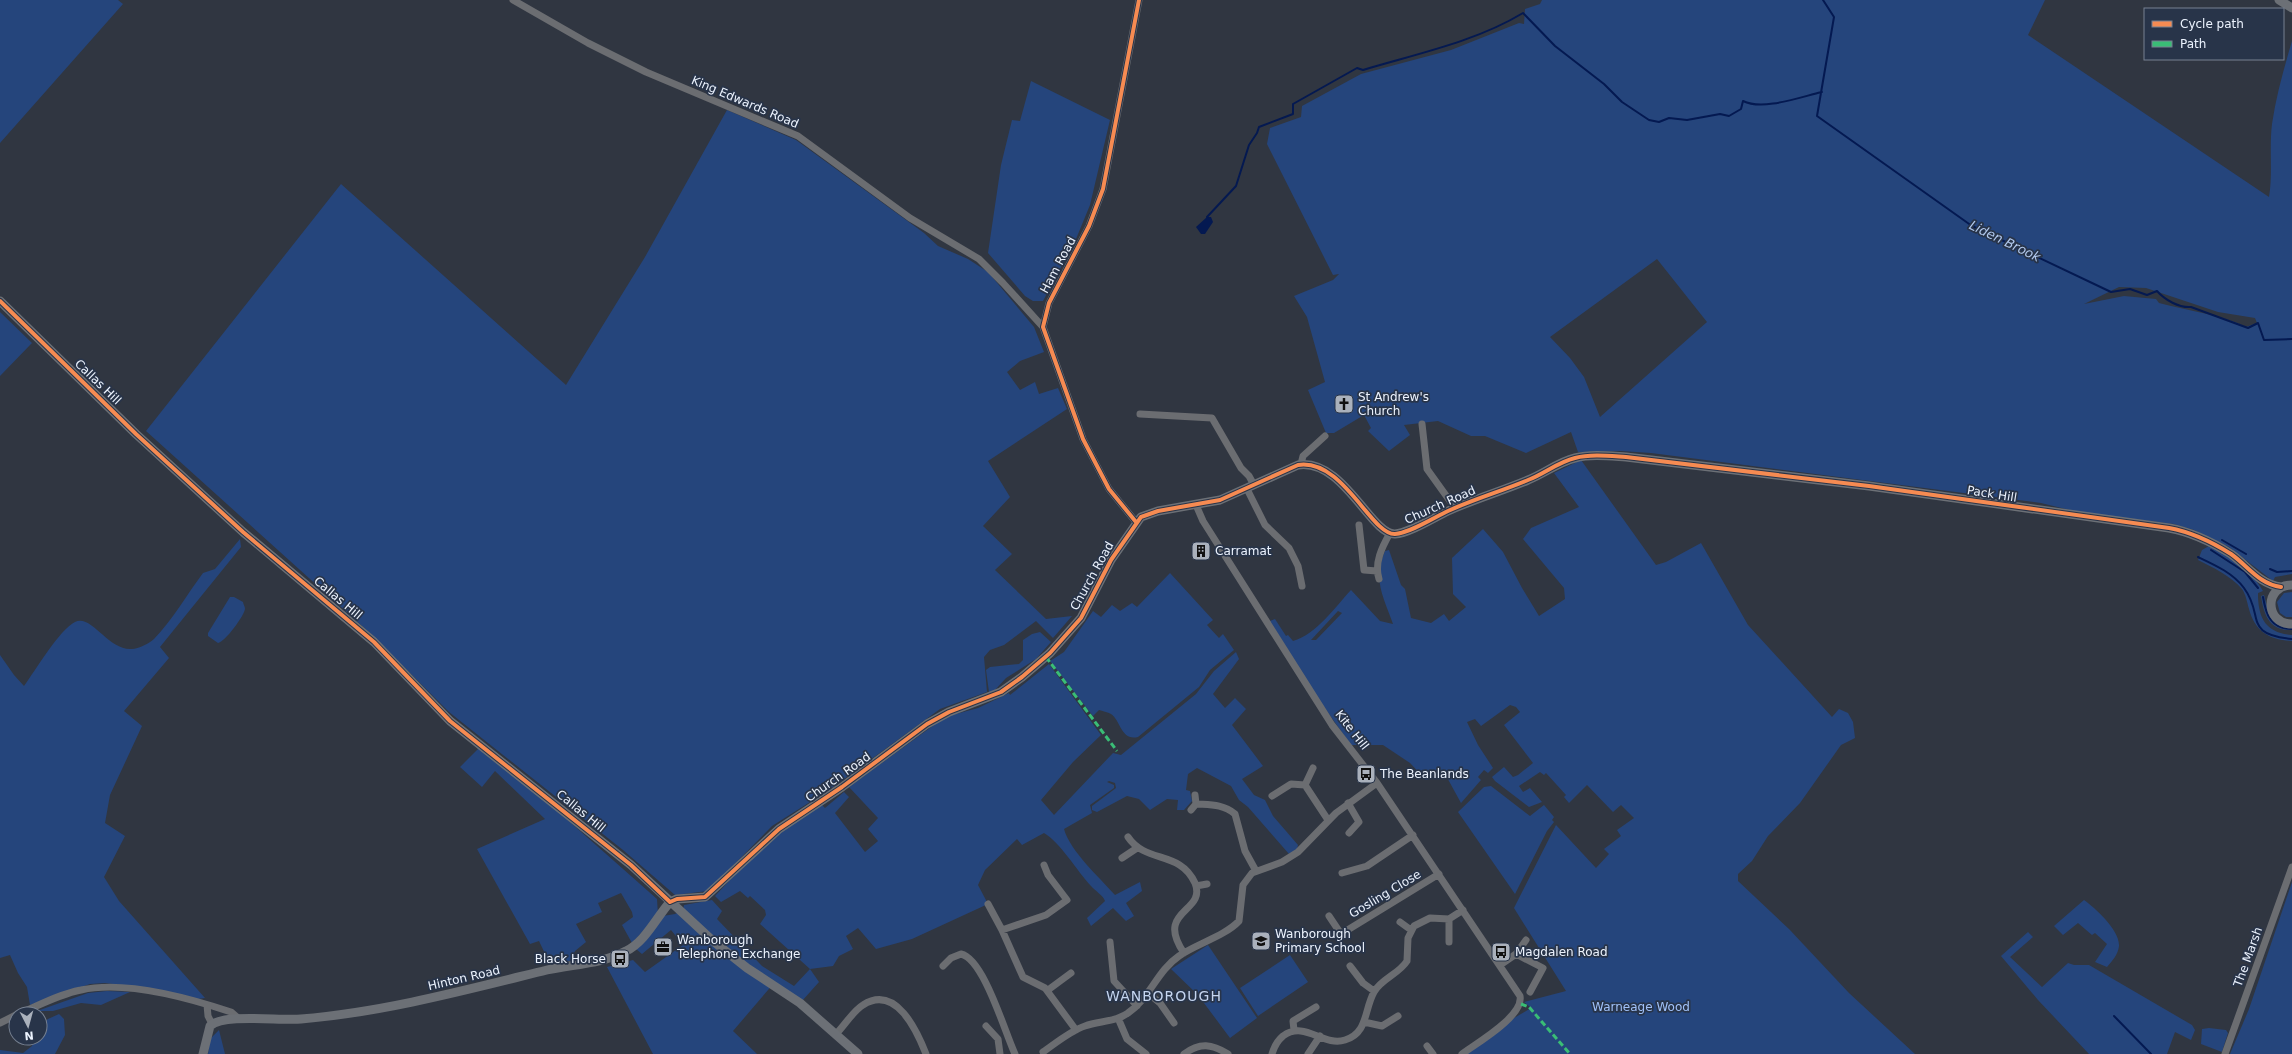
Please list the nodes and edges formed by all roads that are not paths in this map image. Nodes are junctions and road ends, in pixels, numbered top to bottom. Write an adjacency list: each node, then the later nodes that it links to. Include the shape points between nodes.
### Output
1 (513, 0): 6 (street, King Edwards Road, via 588,43 646,72 798,136 910,218 979,260)
2 (1139, 0): 6 (street, Ham Road, via 1102,189 1089,226 1049,303)
3 (2279, 0): 4 (street)
4 (2292, 8)
5 (0, 301): 47 (street, Callas Hill, via 136,434 238,527 374,642 450,721 631,865)
6 (1043, 327): 15 (street, via 1083,439 1109,489)
7 (1140, 414): 12 (street, via 1208,417 1214,420 1241,468 1249,476)
8 (1422, 424): 14 (street, via 1427,469)
9 (1325, 436): 11 (street, via 1303,456)
10 (1683, 462): 14 (street, Church Road, via 1607,456 1576,458 1529,480); 20 (street, Pack Hill, via 2169,528 2196,536 2224,550)
11 (1301, 464): 12 (street, Church Road); 17 (street, via 1311,464 1329,472 1382,528)
12 (1250, 487): 13 (street, Church Road, via 1220,500); 22 (street, via 1264,525 1289,548 1298,566)
13 (1196, 505): 15 (street, Church Road, via 1158,511 1141,517); 27 (street, Kite Hill, via 1203,521 1332,725)
14 (1454, 508): 17 (street, Church Road, via 1405,531)
15 (1136, 522): 47 (street, Church Road, via 1099,581 1081,618 1050,653 1022,677 1001,692 949,712 927,724 842,787 779,829 705,897)
16 (1359, 525): 18 (street, via 1364,570)
17 (1390, 533): 18 (street, via 1380,550)
18 (1377, 571): 19 (street)
19 (1380, 579)
20 (2263, 582): 23 (street, Pack Hill); 24 (street)
21 (2292, 585): 23 (street)
22 (1302, 586)
23 (2281, 587): 24 (street, via 2274,592)
24 (2270, 603): 25 (street, via 2276,619 2285,624)
25 (2292, 624)
26 (1313, 768): 28 (street)
27 (1377, 783): 31 (street); 36 (street, Kite Hill)
28 (1305, 785): 30 (street, via 1291,784); 34 (street)
29 (1195, 795): 32 (street)
30 (1272, 796)
31 (1348, 803): 34 (street); 35 (street, via 1359,822)
32 (1196, 804): 33 (street); 42 (street, via 1218,805 1235,814 1245,851)
33 (1191, 810)
34 (1328, 820): 42 (street, via 1298,852 1282,862)
35 (1349, 833)
36 (1413, 835): 43 (street, via 1367,866); 44 (street, Kite Hill)
37 (1128, 837): 38 (street)
38 (1137, 848): 39 (street); 45 (street, via 1175,861 1183,866)
39 (1122, 858)
40 (1044, 865): 55 (street, via 1048,874 1070,898 1046,915)
41 (2292, 867): 99 (street, The Marsh)
42 (1256, 871): 60 (street, via 1243,885 1239,921)
43 (1342, 873)
44 (1439, 874): 49 (street, Kite Hill); 52 (street, Gosling Close, via 1341,934)
45 (1195, 884): 46 (street); 60 (street, via 1192,902 1174,926 1174,937)
46 (1206, 884)
47 (670, 902): 50 (street, Callas Hill); 51 (street, Hinton Road)
48 (988, 904): 55 (street)
49 (1463, 910): 53 (street); 62 (street, Kite Hill)
50 (680, 912): 51 (street); 83 (street, Callas Hill, via 747,968 800,1003)
51 (661, 914): 77 (street, Hinton Road, via 636,945 607,959 549,970 457,993 335,1015 289,1020)
52 (1328, 916)
53 (1449, 919): 56 (street, via 1426,919); 59 (street)
54 (1400, 922): 56 (street)
55 (1002, 930): 66 (street, via 1021,974)
56 (1411, 930): 67 (street, via 1405,964)
57 (1526, 940): 61 (street)
58 (1110, 942): 72 (street, via 1114,981)
59 (1449, 942)
60 (1184, 953): 69 (street, via 1166,967)
61 (1516, 954): 62 (street); 68 (street, via 1543,968)
62 (1500, 965): 98 (street, Kite Hill, via 1520,996 1521,1004 1511,1017)
63 (943, 966): 91 (street, via 950,958 961,954 974,964 992,995)
64 (1350, 966): 67 (street, via 1362,983)
65 (1072, 974): 66 (street)
66 (1048, 990): 81 (street)
67 (1374, 991): 78 (street)
68 (1530, 992)
69 (1148, 993): 72 (street); 76 (street)
70 (207, 1005): 71 (street, via 168,994 93,988 65,995); 77 (street, via 231,1012); 79 (street)
71 (38, 1006)
72 (1137, 1006): 75 (street)
73 (1316, 1007): 82 (street, via 1293,1021)
74 (1398, 1016): 78 (street, via 1382,1026)
75 (1118, 1018): 81 (street); 92 (street, via 1127,1039)
76 (1173, 1018)
77 (239, 1019): 79 (street, Hinton Road, via 222,1020)
78 (1364, 1022): 84 (street, via 1355,1035 1342,1040 1334,1041)
79 (212, 1024): 87 (street)
80 (986, 1026): 90 (street, via 998,1039)
81 (1076, 1030): 86 (street)
82 (1294, 1030): 84 (street); 95 (street, via 1279,1039)
83 (836, 1034): 88 (street, Callas Hill); 89 (street, via 864,1004 874,1000 888,1001 896,1004 905,1015)
84 (1320, 1036): 96 (street)
85 (1427, 1046): 97 (street)
86 (1049, 1051)
87 (202, 1054)
88 (858, 1054)
89 (926, 1054)
90 (1000, 1054)
91 (1015, 1054)
92 (1146, 1054)
93 (1184, 1054): 94 (street, via 1196,1046 1205,1045)
94 (1228, 1054)
95 (1272, 1054)
96 (1308, 1054)
97 (1433, 1054)
98 (1462, 1054)
99 (2225, 1054)

